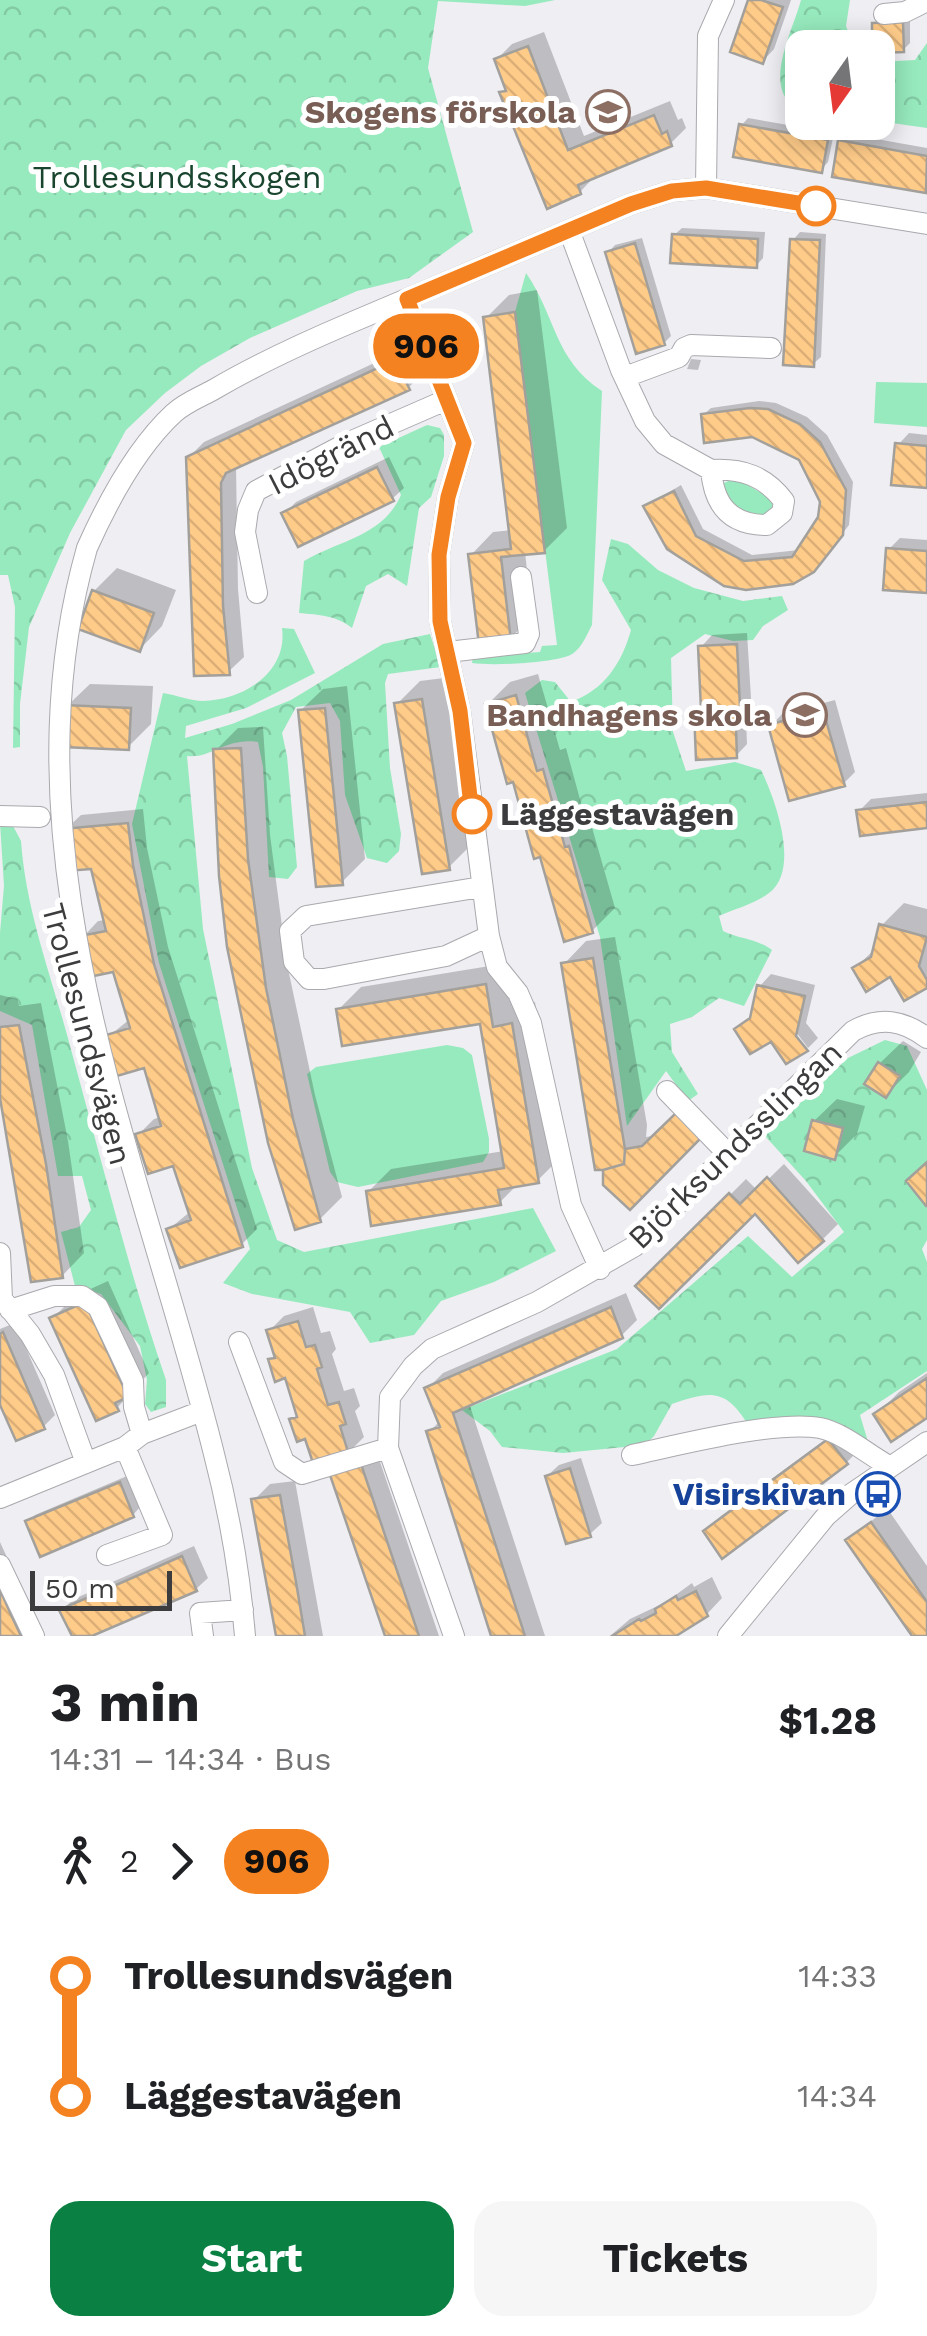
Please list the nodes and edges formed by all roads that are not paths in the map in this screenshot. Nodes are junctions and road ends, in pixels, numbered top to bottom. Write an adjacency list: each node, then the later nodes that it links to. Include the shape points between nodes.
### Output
1 (724, 0): 4 (street, via 708,36)
2 (927, 1): 3 (street)
3 (884, 14)
4 (706, 188): 5 (street); 6 (street, via 672,191)
5 (927, 224)
6 (569, 230): 7 (street); 9 (street)
7 (407, 299): 10 (street); 16 (street, via 269,358 176,410 149,442 102,515 66,596 48,667)
8 (770, 348): 9 (street, via 691,346)
9 (625, 377): 11 (street, via 664,444)
10 (446, 400): 13 (street, Idögränd, via 256,491 245,532); 14 (street, via 464,443 439,555 440,621)
11 (711, 470)
12 (521, 577): 14 (street, via 529,634 524,644)
13 (257, 592)
14 (448, 652): 19 (street)
15 (0, 816): 16 (street)
16 (40, 817): 17 (street)
17 (42, 840)
18 (47, 878): 28 (street, Trollesundsvägen, via 88,1064)
19 (481, 887): 20 (street); 20 (street, via 306,916 290,931 294,962 310,979 324,979 446,956)
20 (490, 936): 25 (street, via 497,966 531,1023 571,1205)
21 (927, 1038): 23 (street, Björksundsslingan, via 908,1024 888,1021 853,1031)
22 (667, 1091): 23 (street)
23 (728, 1154): 25 (street, Björksundsslingan, via 636,1246)
24 (0, 1253): 26 (street)
25 (600, 1269): 31 (street, Björksundsslingan, via 432,1349 390,1397)
26 (4, 1302): 29 (street, via 82,1296 98,1306 133,1381); 33 (street, via 54,1375)
27 (239, 1342): 31 (street, via 284,1462 302,1474)
28 (202, 1411): 29 (street); 38 (street, Trollesundsvägen)
29 (134, 1440): 33 (street); 36 (street, via 162,1535)
30 (927, 1442): 34 (street)
31 (388, 1448): 42 (street, Björksundsslingan)
32 (632, 1455): 34 (street, via 801,1427 835,1434)
33 (86, 1463): 35 (street)
34 (889, 1466): 43 (street, via 826,1516)
35 (0, 1498)
36 (107, 1555)
37 (0, 1565): 39 (street)
38 (242, 1610): 40 (street, via 200,1614); 41 (street, Trollesundsvägen)
39 (34, 1636)
40 (203, 1636)
41 (245, 1636)
42 (454, 1636)
43 (728, 1636)

